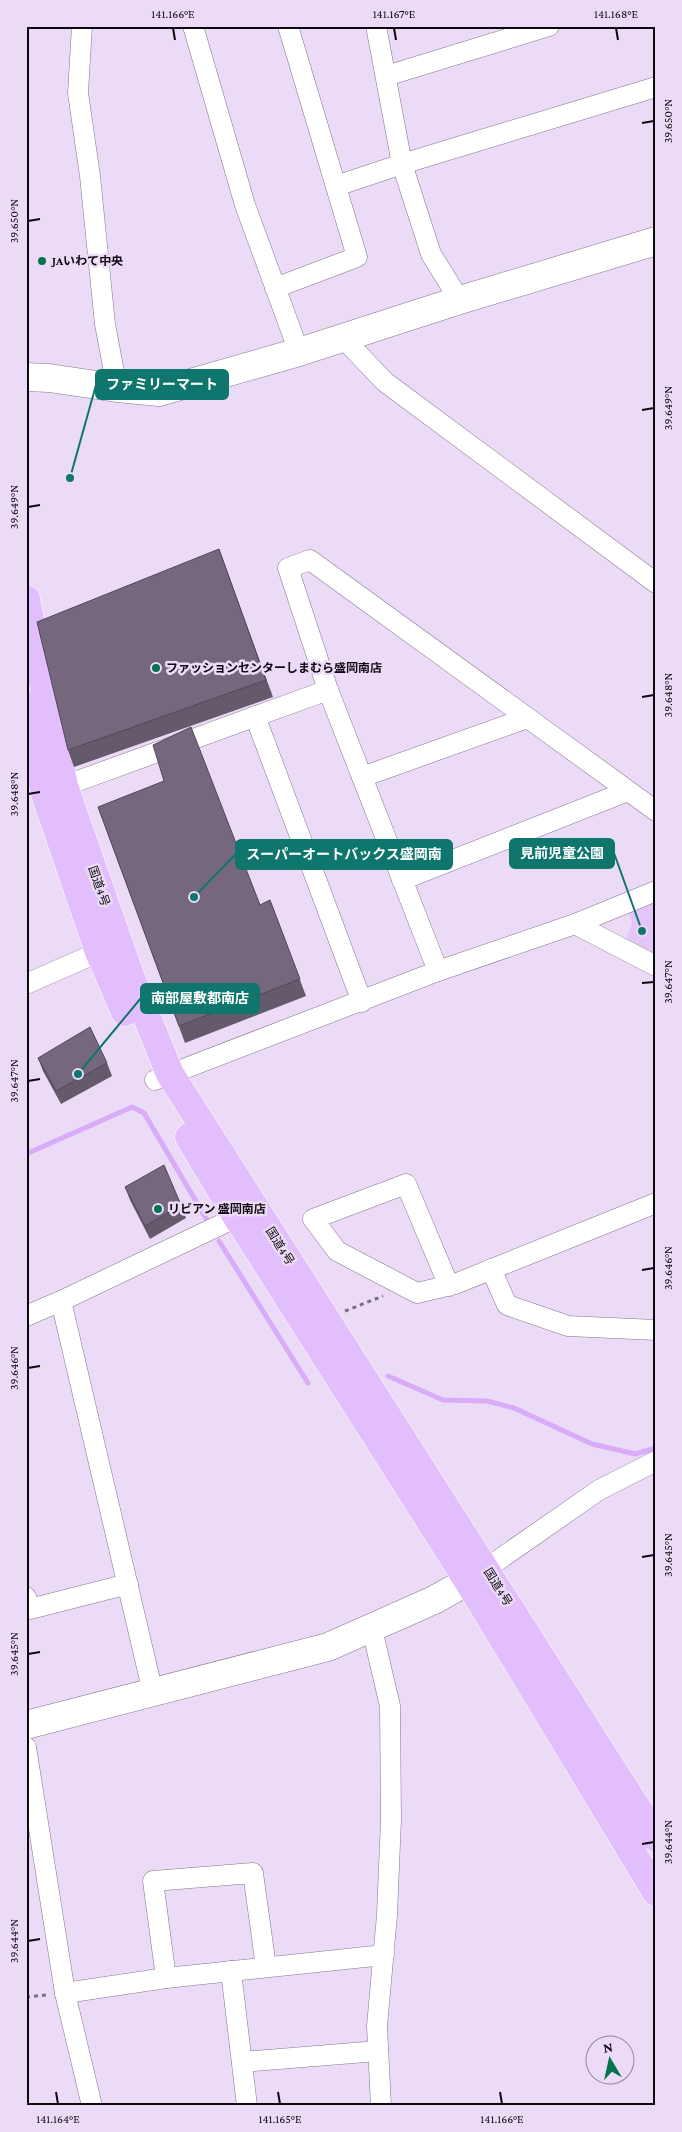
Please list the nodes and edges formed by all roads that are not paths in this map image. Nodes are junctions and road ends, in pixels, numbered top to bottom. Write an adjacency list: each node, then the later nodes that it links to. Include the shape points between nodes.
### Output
1 (82, 26): 16 (street, via 78,93 105,324)
2 (193, 26): 11 (street, via 245,205)
3 (288, 26): 9 (street)
4 (376, 26): 6 (street)
5 (549, 26): 6 (street)
6 (386, 76): 8 (street)
7 (656, 87): 8 (street)
8 (402, 164): 9 (street); 12 (street, via 430,254)
9 (336, 186): 11 (street, via 356,257)
10 (656, 241): 12 (street)
11 (275, 288): 14 (street)
12 (460, 301): 13 (street)
13 (343, 338): 14 (street); 17 (street, via 385,382)
14 (299, 352): 16 (street, via 159,392)
15 (26, 377): 16 (street)
16 (117, 388)
17 (656, 583)
18 (26, 599): 19 (highway, 国道4号)
19 (30, 643): 25 (highway, 国道4号)
20 (328, 690): 22 (street); 23 (street, via 288,568 310,560); 24 (street)
21 (26, 705): 31 (highway, 国道4号, via 45,794)
22 (255, 716): 25 (street); 35 (street)
23 (527, 718): 24 (street); 26 (street)
24 (362, 777): 28 (street)
25 (64, 786): 36 (highway, 国道4号)
26 (628, 791): 27 (street); 28 (street)
27 (656, 811)
28 (402, 880): 33 (street)
29 (656, 891): 30 (street)
30 (575, 924): 32 (street); 33 (street)
31 (99, 952): 34 (street); 36 (highway, 国道4号)
32 (656, 966)
33 (438, 971): 35 (street)
34 (26, 984)
35 (362, 1002): 36 (street)
36 (163, 1077): 38 (highway, 国道4号); 45 (highway, 国道4号, via 326,1319)
37 (656, 1203): 39 (street)
38 (237, 1217): 41 (street); 45 (highway, 国道4号)
39 (491, 1269): 40 (street); 43 (street, via 507,1305 568,1326)
40 (449, 1286): 40 (street, via 417,1294 336,1252 313,1219 406,1184)
41 (61, 1302): 42 (street); 46 (street)
42 (26, 1316)
43 (656, 1330)
44 (656, 1461): 45 (street, via 599,1490)
45 (477, 1575): 48 (street, via 434,1600); 52 (highway, 国道4号); 53 (highway, 国道4号)
46 (128, 1584): 47 (street, via 30,1609); 49 (street)
47 (26, 1597)
48 (372, 1629): 49 (street, via 328,1647); 54 (street, via 390,1706 391,1818)
49 (153, 1692): 50 (street)
50 (26, 1726)
51 (26, 1747): 58 (street)
52 (656, 1838)
53 (656, 1892)
54 (384, 1955): 55 (street); 59 (street, via 377,2026)
55 (266, 1967): 56 (street); 57 (street, via 253,1873 153,1881)
56 (231, 1971): 57 (street); 60 (street)
57 (166, 1978): 58 (street)
58 (65, 1993): 61 (street)
59 (378, 2051): 60 (street); 63 (street)
60 (242, 2062): 62 (street)
61 (92, 2106)
62 (247, 2106)
63 (381, 2106)

